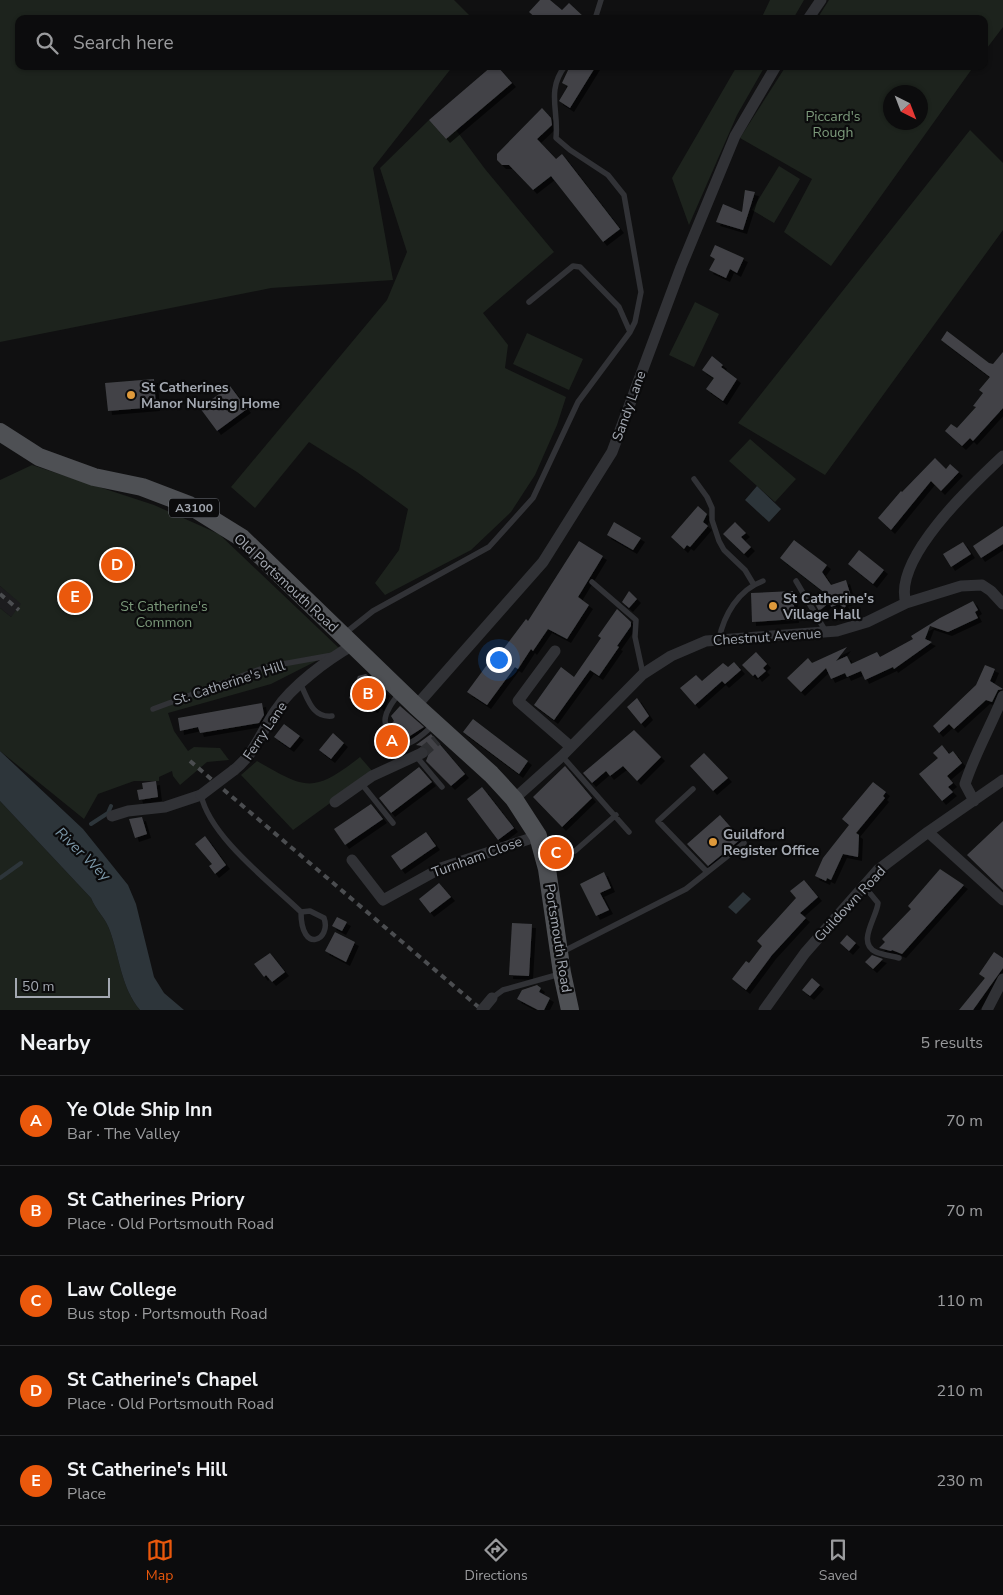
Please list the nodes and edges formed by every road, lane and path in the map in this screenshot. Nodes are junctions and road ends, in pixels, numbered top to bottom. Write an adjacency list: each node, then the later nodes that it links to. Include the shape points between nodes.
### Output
1 (601, 0): 3 (lane)
2 (821, 0): 4 (street)
3 (596, 15)
4 (811, 15)
5 (562, 70): 8 (lane, via 554,82 558,120 556,138 608,175 624,195 641,292)
6 (774, 70): 27 (street, Sandy Lane, via 735,136 681,267 612,452 543,562)
7 (529, 302): 8 (lane, via 573,266 580,267 619,307)
8 (630, 332): 19 (lane, via 578,402 533,498 489,547 374,611)
9 (0, 432): 19 (main road, Old Portsmouth Road / A3100, via 38,457 189,504 242,538)
10 (1003, 456): 17 (street, via 958,498 927,538 905,578 903,593)
11 (694, 479): 15 (lane, via 712,508 719,542)
12 (763, 581): 15 (lane)
13 (796, 581): 18 (lane)
14 (592, 582): 23 (lane, via 636,620 634,637)
15 (754, 585): 20 (lane, via 732,606 722,623)
16 (1002, 598): 17 (street, Chestnut Avenue, via 982,585 961,586)
17 (906, 603): 18 (street, Chestnut Avenue, via 868,622)
18 (826, 632): 20 (street, Chestnut Avenue)
19 (348, 640): 22 (street, Ferry Lane); 25 (main road, Old Portsmouth Road / A3100)
20 (719, 640): 23 (street, Chestnut Avenue, via 706,641 671,656)
21 (555, 651): 31 (street, via 518,701)
22 (335, 655): 24 (street, Ferry Lane); 28 (lane, St. Catherine's Hill, via 266,668)
23 (643, 674): 31 (street, Chestnut Avenue)
24 (301, 685): 29 (lane, via 317,713 324,717); 38 (street, Ferry Lane, bridge, via 277,709 244,763)
25 (401, 692): 27 (main road, Old Portsmouth Road / A3100); 30 (lane, via 385,712 384,729 394,745)
26 (1003, 696): 40 (street, via 974,756 965,784)
27 (416, 706): 30 (main road, Portsmouth Road / A3100)
28 (153, 708)
29 (332, 716)
30 (439, 733): 39 (main road, Portsmouth Road / A3100, via 491,774)
31 (571, 747): 33 (street, Chestnut Avenue)
32 (419, 755): 35 (street); 36 (lane)
33 (562, 756): 39 (street, Chestnut Avenue); 42 (lane)
34 (1003, 780): 40 (street, Guildown Road)
35 (361, 783): 41 (street); 44 (lane)
36 (442, 787)
37 (692, 789): 51 (lane, via 658,821)
38 (201, 795): 43 (street, Ferry Lane, via 165,807); 54 (lane, via 212,823 246,861)
39 (514, 799): 47 (main road, Portsmouth Road / A3100)
40 (974, 801): 46 (street, Guildown Road)
41 (335, 802)
42 (616, 815): 45 (lane); 49 (lane)
43 (112, 816)
44 (393, 823)
45 (629, 832)
46 (928, 832): 52 (street, Guildown Road, via 878,870); 53 (street)
47 (538, 836): 50 (street, Turnham Close, via 441,868 383,900); 55 (main road, Portsmouth Road / A3100, via 547,869)
48 (744, 843): 51 (lane)
49 (575, 851)
50 (352, 860)
51 (707, 872): 55 (lane, via 686,889)
52 (864, 886): 56 (lane, via 878,903 867,936 868,945 875,952); 62 (street, Guildown Road, via 805,953)
53 (1003, 900)
54 (301, 912): 54 (lane, via 310,911 324,918 325,931 320,937 314,940 303,933)
55 (559, 954): 57 (main road, Portsmouth Road / A3100)
56 (899, 958)
57 (562, 973): 59 (lane, via 503,990); 61 (main road, Portsmouth Road / A3100)
58 (1003, 979): 63 (street)
59 (492, 998): 60 (street, bridge)
60 (482, 1010)
61 (570, 1010)
62 (764, 1010)
63 (987, 1010)

